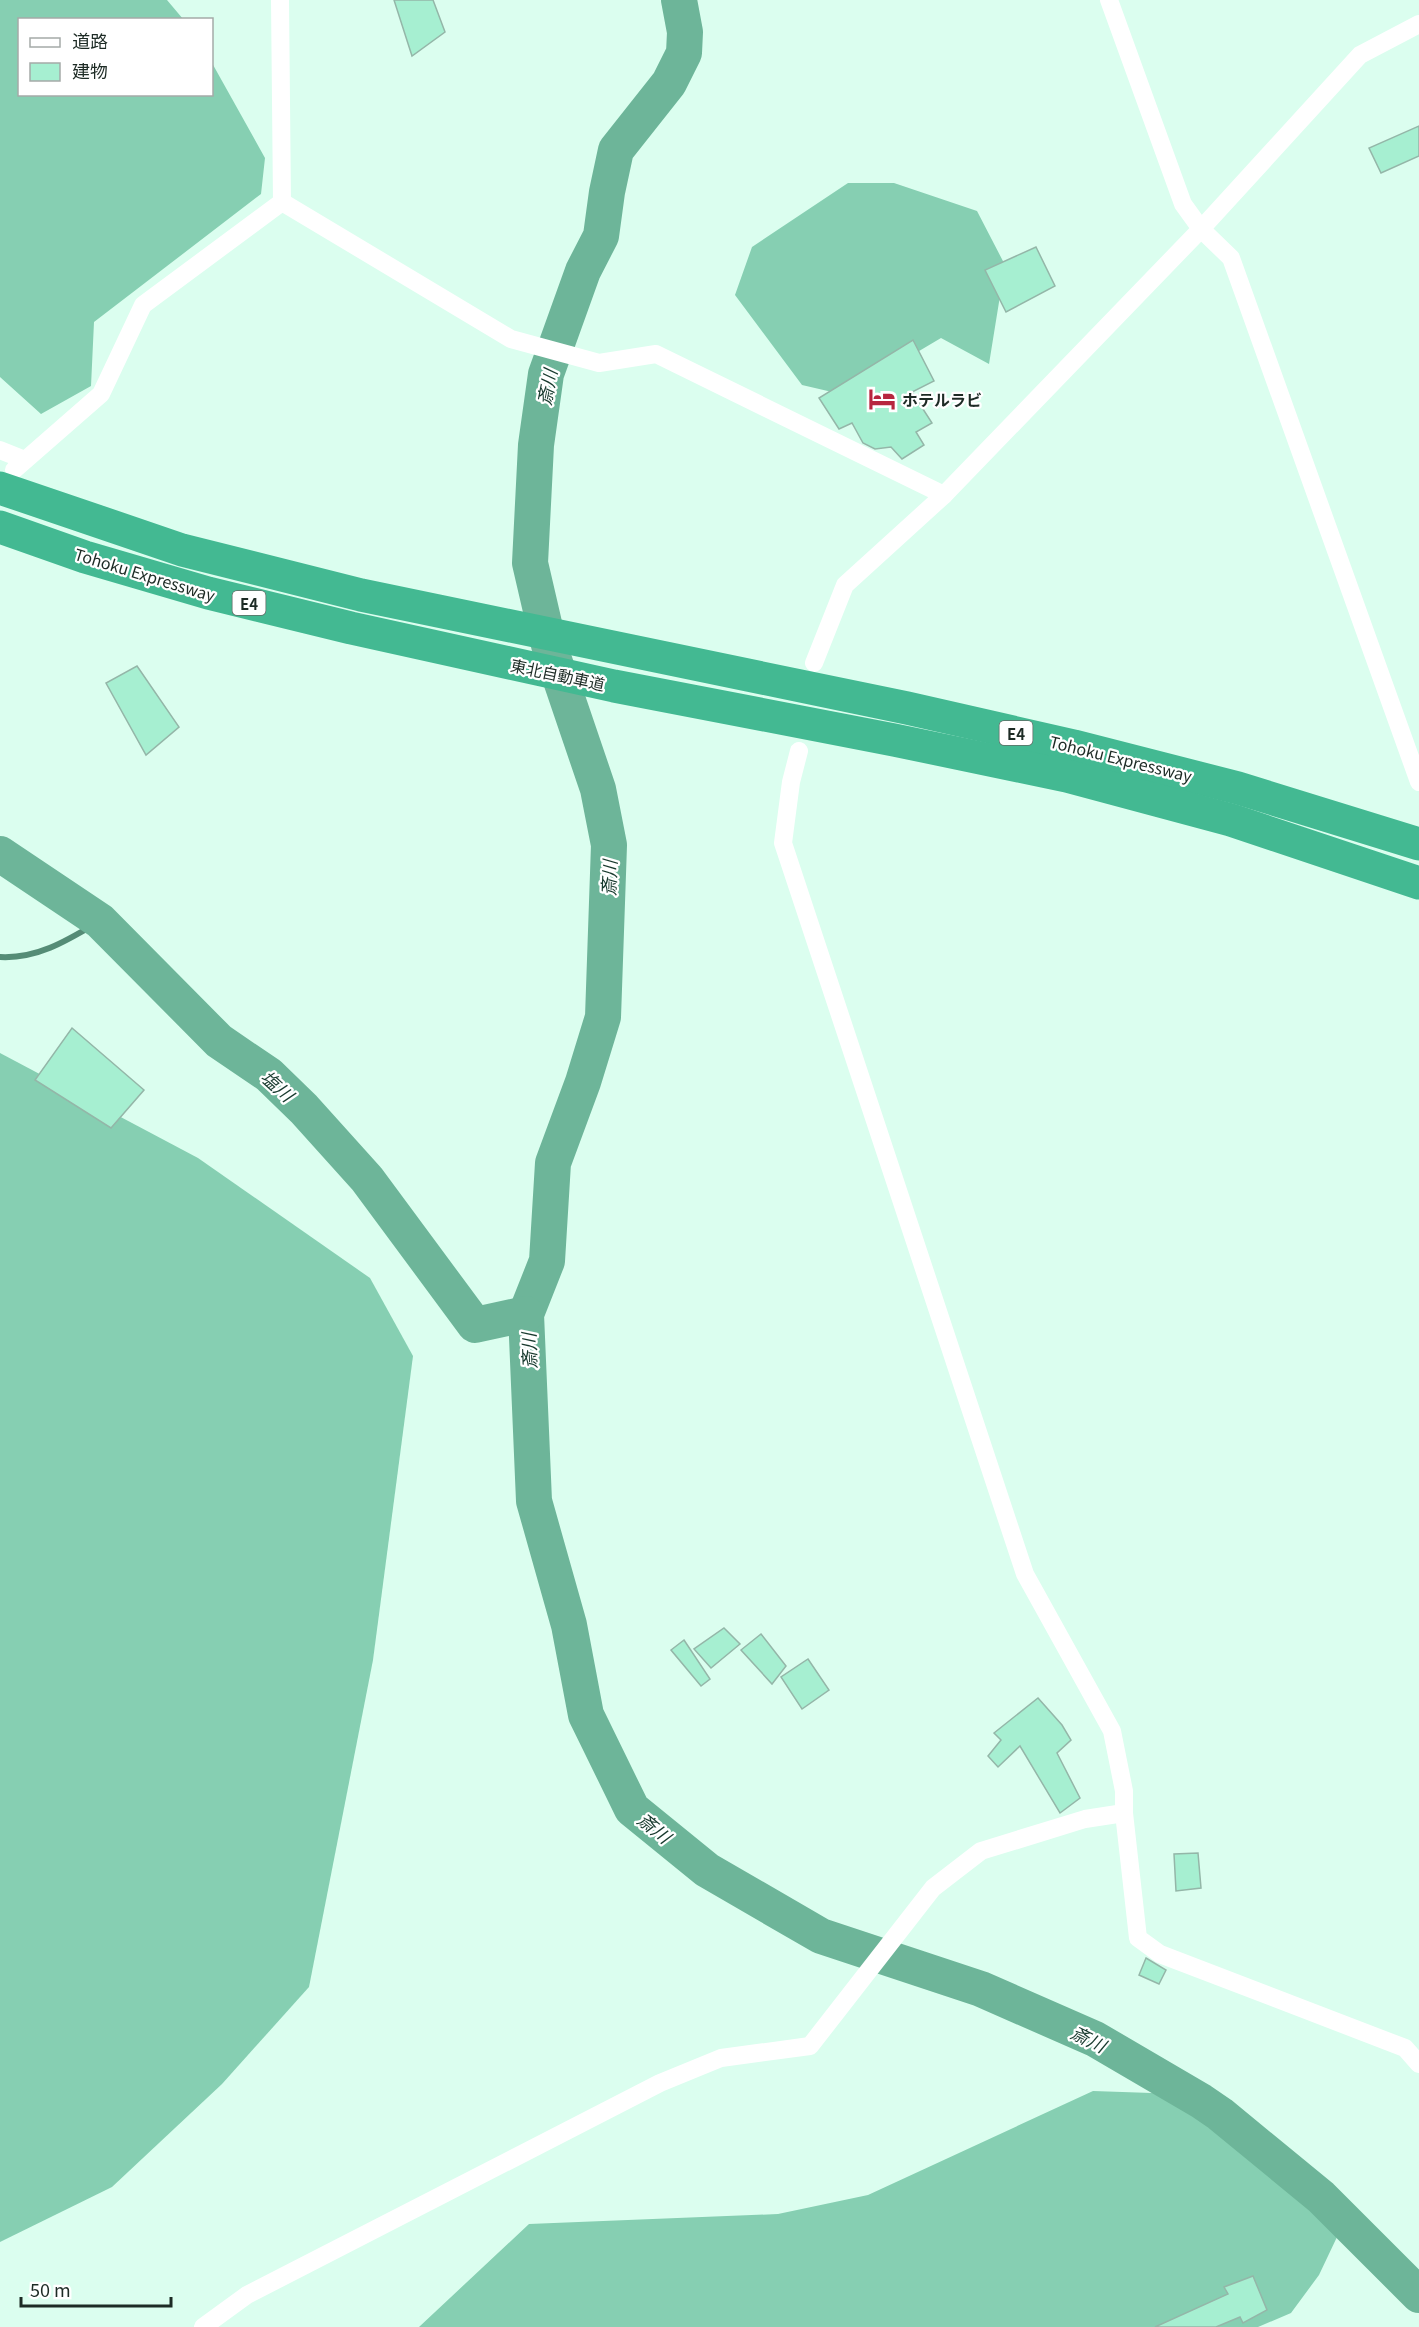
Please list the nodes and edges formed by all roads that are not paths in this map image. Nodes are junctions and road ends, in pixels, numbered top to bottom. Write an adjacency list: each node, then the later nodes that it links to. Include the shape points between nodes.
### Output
1 (280, 0): 4 (street)
2 (1109, 0): 5 (street, via 1183,204)
3 (1419, 24): 5 (street, via 1360,55)
4 (282, 202): 7 (street, via 143,305 101,394); 8 (street, via 511,339 599,363 656,354)
5 (1201, 229): 8 (street); 14 (street, via 1231,258)
6 (0, 450): 7 (street)
7 (13, 473): 15 (highway, Tohoku Expressway / E4, via 182,550 362,595 1074,746 1238,788)
8 (944, 495): 11 (street, via 845,585)
9 (0, 527): 10 (highway, Tohoku Expressway / E4, via 208,593)
10 (502, 662): 12 (highway, 東北自動車道 / E4)
11 (814, 663)
12 (614, 686): 16 (highway, Tohoku Expressway / E4, via 1067,776 1231,820)
13 (799, 751): 17 (street, via 783,843 1025,1574 1112,1731 1124,1791)
14 (1419, 782)
15 (1419, 844)
16 (1419, 883)
17 (1124, 1814): 18 (street, via 1138,1938 1160,1954 1405,2048); 19 (street, via 1085,1819 981,1851 933,1888 810,2046 721,2058 660,2083 267,2284)
18 (1419, 2064)
19 (203, 2327)

